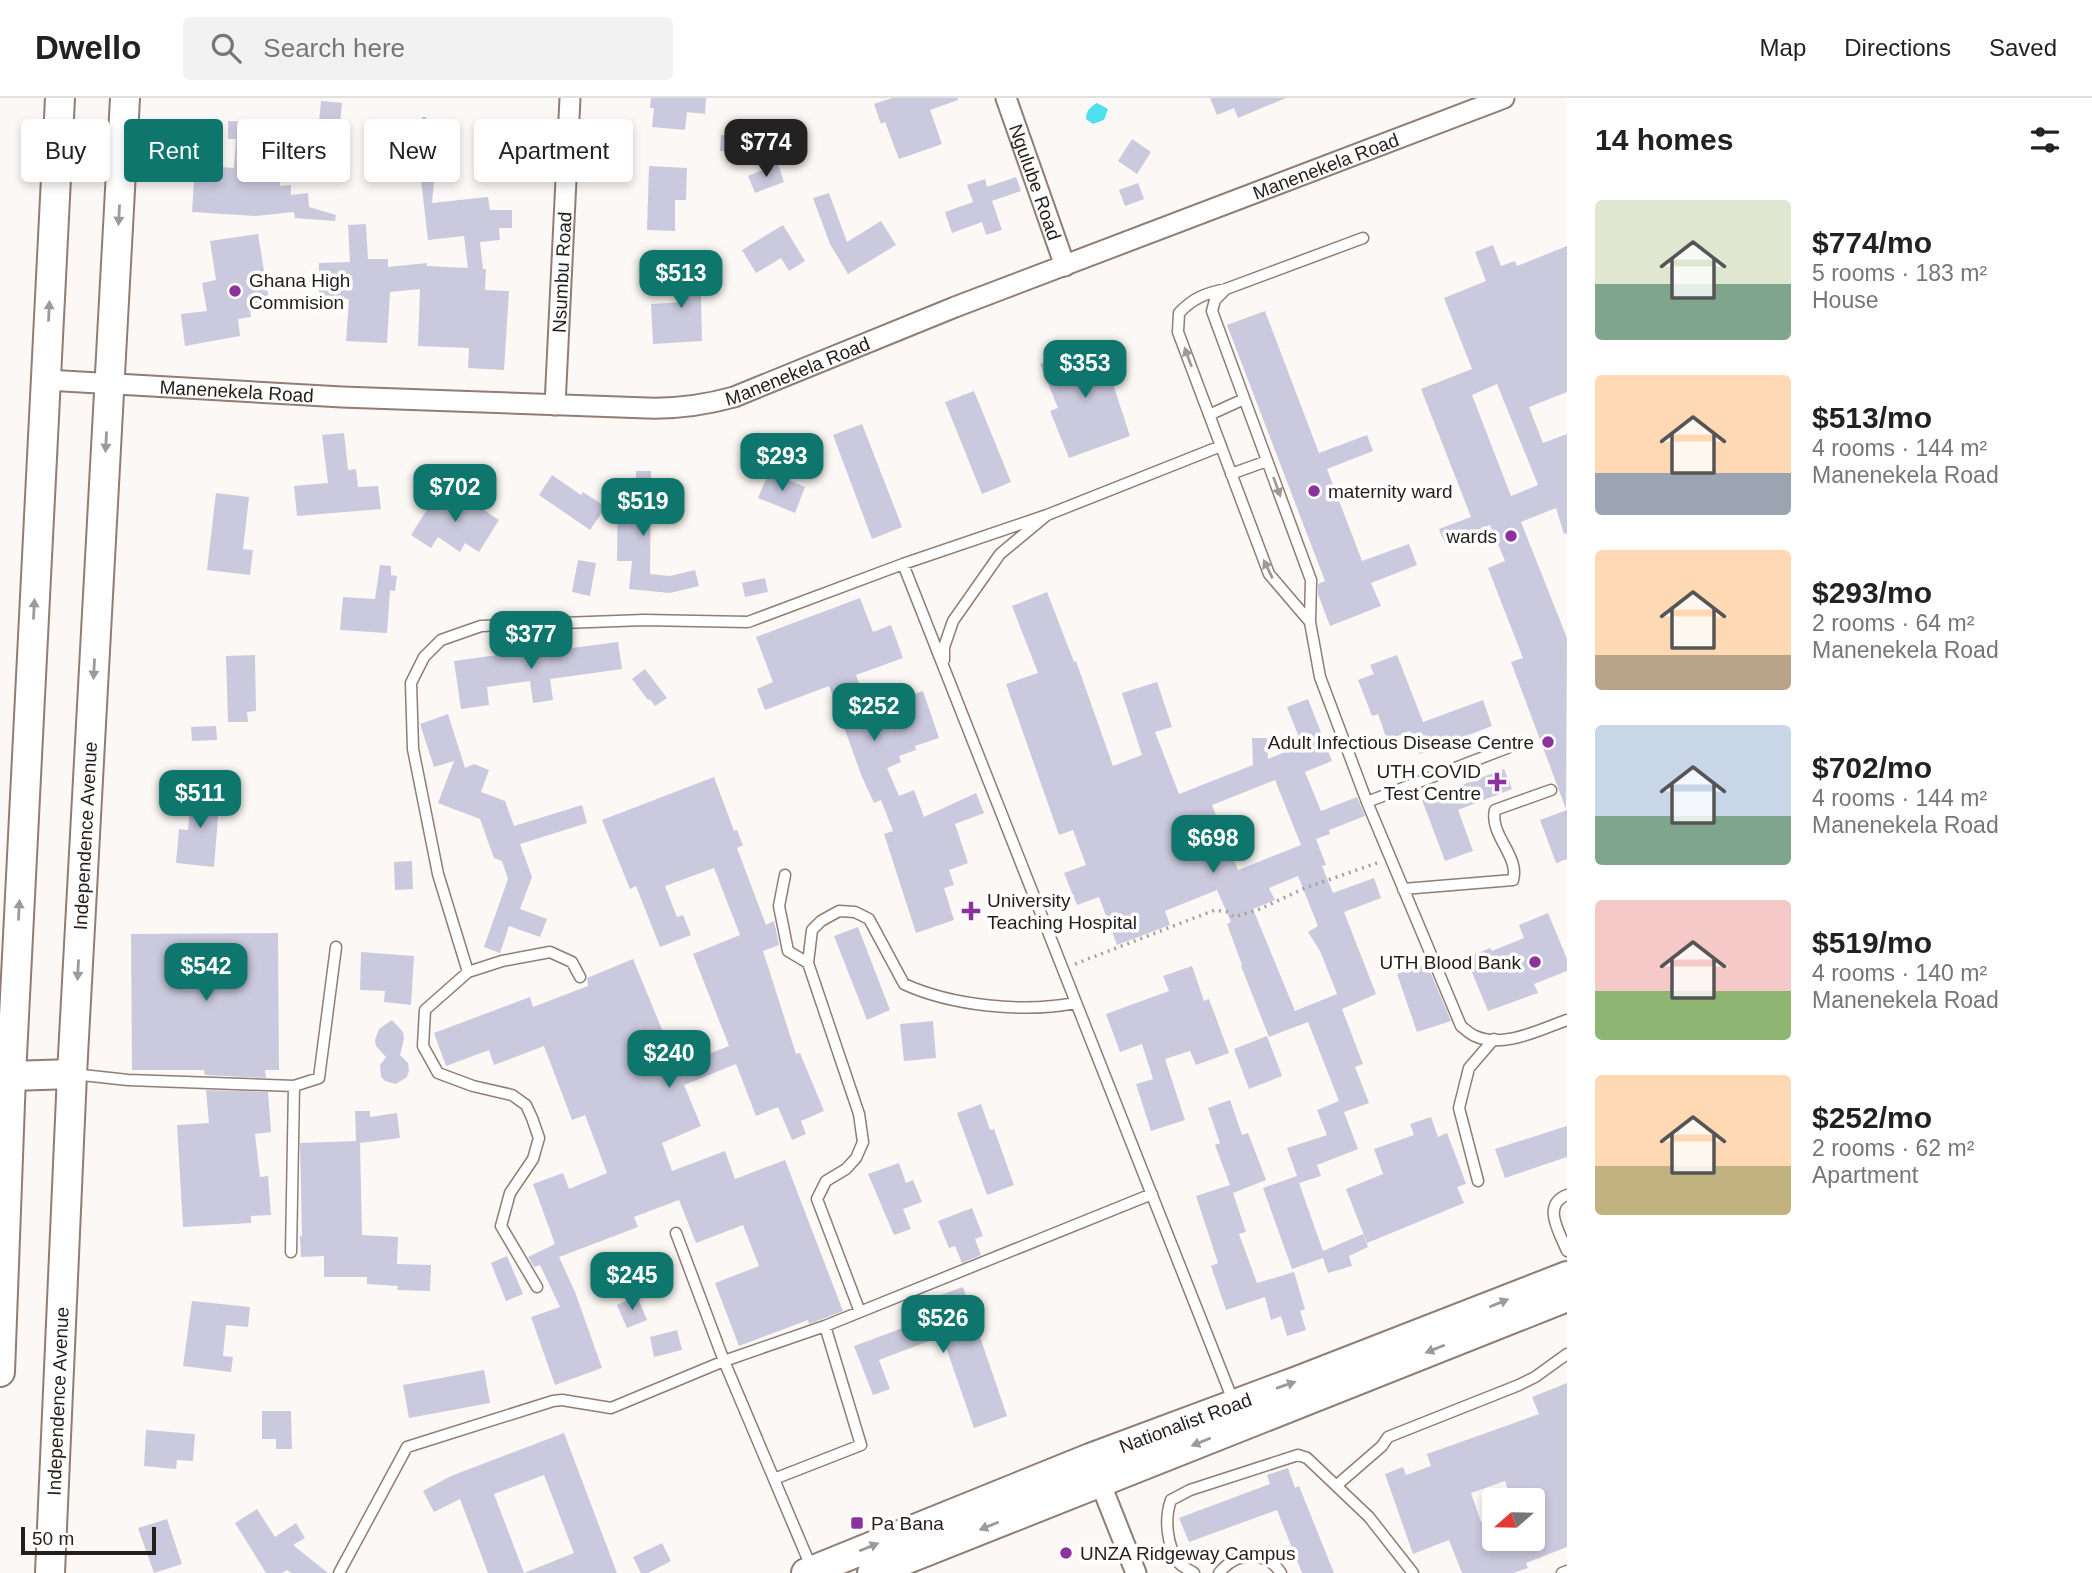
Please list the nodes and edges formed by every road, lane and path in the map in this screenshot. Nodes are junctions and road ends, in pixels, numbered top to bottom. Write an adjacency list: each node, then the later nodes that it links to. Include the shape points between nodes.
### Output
1 (60, 98): 9 (main road, one-way to 1)
2 (125, 98): 10 (main road, Independence Avenue, one-way to 10)
3 (570, 98): 12 (street, Nsumbu Road)
4 (1006, 98): 7 (street, Ngulube Road)
5 (1504, 98): 7 (street, Manenekela Road)
6 (1363, 238): 8 (lane)
7 (1065, 266): 12 (street, Manenekela Road, via 734,397 679,409)
8 (1226, 289): 11 (lane, via 1212,311); 13 (lane, one-way to 8, via 1178,332 1179,313 1205,293)
9 (46, 380): 10 (street, Manenekela Road); 36 (main road, one-way to 9)
10 (109, 385): 12 (street, Manenekela Road); 35 (main road, Independence Avenue, one-way to 35)
11 (1244, 399): 13 (lane); 15 (lane)
12 (555, 405)
13 (1209, 415): 14 (lane)
14 (1221, 446): 16 (lane); 17 (lane)
15 (1267, 461): 16 (lane); 19 (lane, one-way to 19, via 1311,580)
16 (1231, 474): 19 (lane, one-way to 16, via 1269,574)
17 (1046, 515): 18 (lane); 20 (lane, via 1000,554 953,621 944,647)
18 (903, 564): 20 (lane); 30 (lane, via 748,622 481,625 441,640 424,657 411,683 413,748 438,874)
19 (1310, 622): 23 (lane, via 1320,677)
20 (945, 667): 29 (lane)
21 (1507, 748): 23 (lane)
22 (1551, 790): 26 (lane, via 1495,810 1495,826 1515,872 1513,880)
23 (1367, 802): 24 (lane)
24 (1391, 859): 26 (lane); 29 (path, via 1234,917 1215,910)
25 (785, 874): 28 (lane, via 779,906 788,951)
26 (1403, 889): 34 (lane, via 1461,1026 1475,1037)
27 (336, 947): 37 (lane, via 318,1078)
28 (808, 963): 32 (lane, via 812,930 839,911 855,912 869,919 904,984 918,990 993,1005 1047,1009); 47 (lane, via 859,1114 863,1142 856,1158 826,1181 817,1199)
29 (1063, 968): 32 (lane)
30 (468, 972): 31 (lane, via 550,952 572,962); 45 (lane, via 425,1010 423,1046 438,1073 512,1095 526,1105 539,1138 533,1159 510,1193 501,1226)
31 (580, 977)
32 (1075, 1003): 39 (lane)
33 (1567, 1020): 34 (lane, via 1517,1037)
34 (1494, 1039): 38 (lane, via 1469,1069 1459,1108)
35 (72, 1074): 36 (main road); 37 (lane); 58 (main road, Independence Avenue)
36 (11, 1076): 51 (main road)
37 (294, 1086): 43 (lane)
38 (1478, 1181)
39 (1152, 1194): 47 (lane); 52 (lane)
40 (1567, 1195): 42 (lane, via 1559,1198 1553,1216)
41 (676, 1233): 50 (lane)
42 (1567, 1251)
43 (291, 1252)
44 (1567, 1276): 52 (main road, Nationalist Road, one-way to 44)
45 (537, 1287)
46 (1567, 1297): 53 (main road, Nationalist Road, one-way to 53)
47 (860, 1312): 48 (lane)
48 (825, 1326): 50 (lane); 54 (lane, via 861,1445)
49 (1567, 1354): 55 (lane, via 1519,1385 1388,1437)
50 (724, 1361): 54 (lane); 59 (lane, via 611,1408 554,1401 407,1447)
51 (0, 1372)
52 (1234, 1403): 53 (main road, Nationalist Road)
53 (1095, 1470): 57 (main road, Nationalist Road, one-way to 53); 60 (main road, Nationalist Road, one-way to 60); 61 (street)
54 (774, 1479): 57 (lane)
55 (1337, 1485): 62 (lane, via 1307,1458 1297,1455 1171,1500 1166,1513 1169,1538 1180,1564); 65 (lane)
56 (1567, 1571): 66 (lane)
57 (811, 1572)
58 (50, 1573)
59 (339, 1573)
60 (872, 1573)
61 (1136, 1573)
62 (1194, 1573)
63 (1219, 1573): 64 (lane, via 1236,1558 1248,1555 1261,1556)
64 (1282, 1573)
65 (1413, 1573)
66 (1562, 1573)

